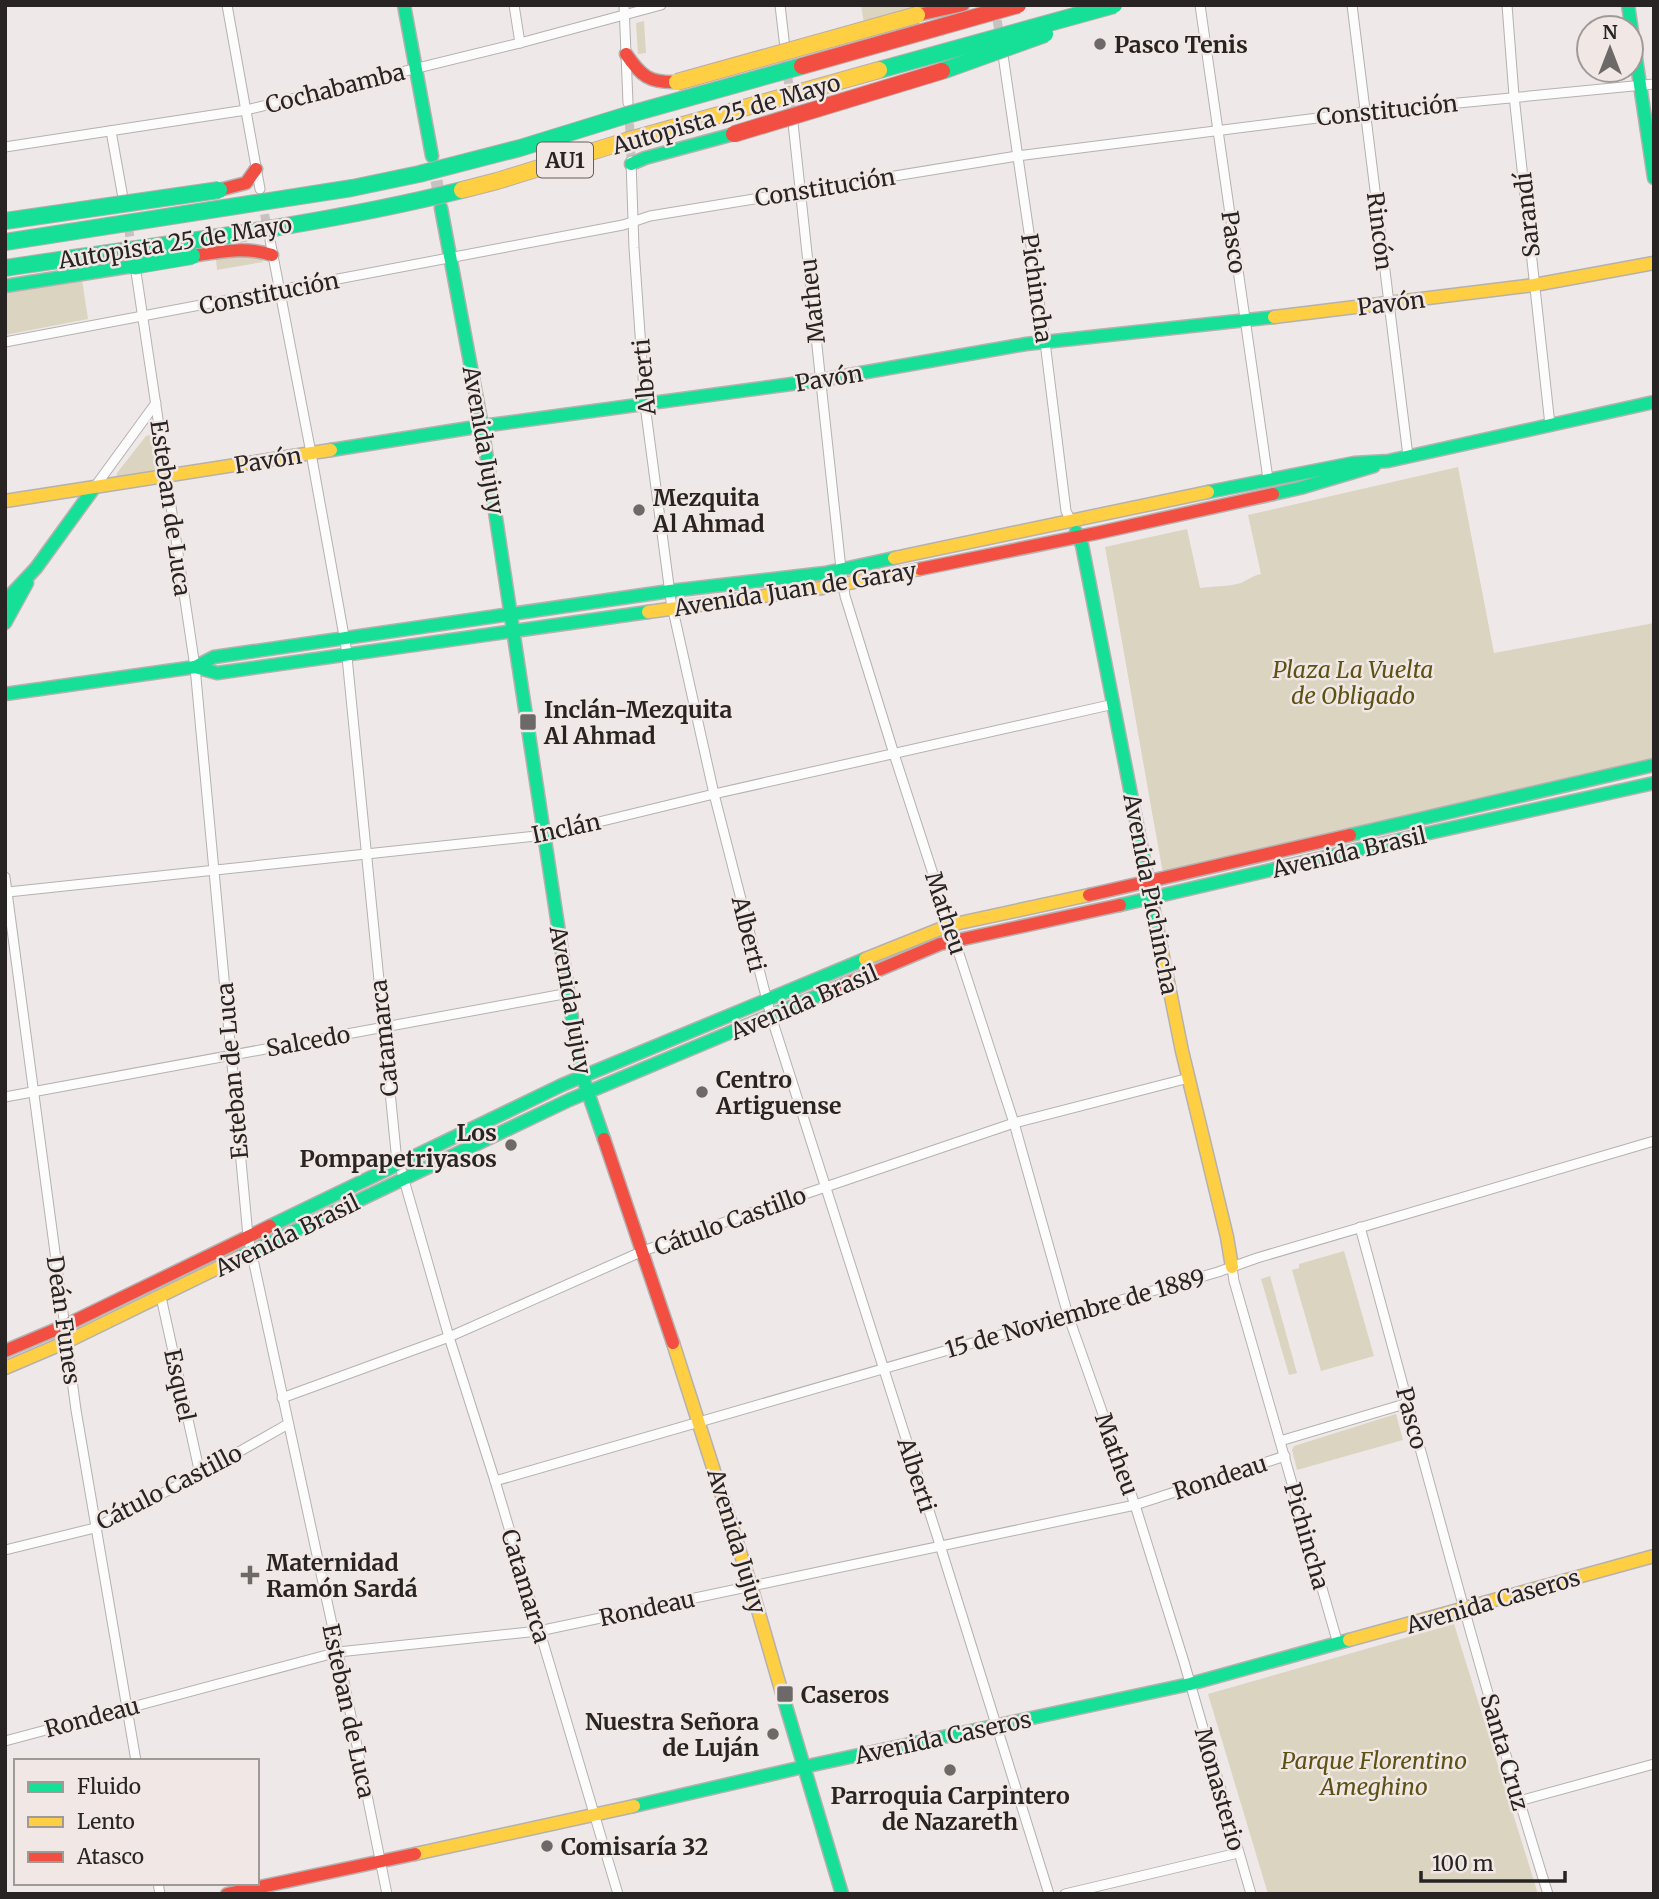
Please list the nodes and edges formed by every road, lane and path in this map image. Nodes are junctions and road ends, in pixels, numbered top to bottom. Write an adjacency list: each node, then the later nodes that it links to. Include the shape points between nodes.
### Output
1 (226, 5): 23 (street)
2 (404, 5): 19 (main road)
3 (514, 5): 15 (street)
4 (661, 5): 13 (street, Cochabamba)
5 (780, 5): 16 (street)
6 (962, 5): 17 (main road, bridge, via 677,82 642,75)
7 (1018, 5): 40 (main road, Autopista 25 de Mayo / AU1, bridge, via 419,174)
8 (1114, 5): 14 (main road, Autopista 25 de Mayo / AU1, bridge)
9 (1200, 5): 26 (street, Pasco)
10 (1352, 5): 24 (street, Rincón)
11 (1507, 5): 21 (street, Sarandí)
12 (1628, 5): 20 (main road)
13 (624, 10): 15 (street, Cochabamba); 17 (street)
14 (1093, 11): 31 (main road, bridge, via 1042,35 916,80); 44 (main road, Autopista 25 de Mayo / AU1, bridge, via 421,200)
15 (520, 43): 19 (street, Cochabamba)
16 (785, 48)
17 (626, 54): 22 (street)
18 (1003, 55): 30 (street, Pichincha)
19 (416, 68): 23 (street, Cochabamba); 29 (main road)
20 (1647, 84): 21 (street, Constitución); 33 (main road)
21 (1514, 96): 24 (street, Constitución); 46 (street, Sarandí)
22 (628, 103)
23 (246, 110): 27 (street, Cochabamba); 32 (street)
24 (1365, 112): 26 (street, Constitución); 49 (street, Rincón)
25 (793, 123): 35 (street, Matheu)
26 (1217, 130): 30 (street, Constitución); 51 (street, Pasco)
27 (111, 131): 28 (street, Cochabamba); 36 (street)
28 (5, 147)
29 (432, 156)
30 (1017, 156): 35 (street, Constitución); 53 (street, Pichincha)
31 (631, 161): 39 (street, Alberti)
32 (256, 169): 34 (street); 38 (main road, bridge, via 247,184 219,190)
33 (1654, 178)
34 (260, 189)
35 (800, 192): 39 (street, Constitución); 54 (street, Matheu)
36 (123, 198)
37 (442, 208): 42 (main road, Avenida Jujuy)
38 (5, 221)
39 (633, 221): 42 (street, Constitución); 57 (street, Alberti)
40 (5, 242)
41 (271, 248): 47 (main road, bridge); 48 (street, Catamarca)
42 (451, 258): 48 (street, Constitución); 59 (main road, Avenida Jujuy)
43 (1654, 263): 46 (main road, Pavón)
44 (5, 268)
45 (135, 272): 50 (street, Esteban de Luca)
46 (1534, 285): 49 (main road, Pavón); 58 (street, Sarandí)
47 (5, 286)
48 (280, 291): 50 (street, Constitución); 60 (street, Catamarca)
49 (1390, 304): 51 (main road, Pavón); 61 (street, Rincón)
50 (142, 317): 52 (street, Constitución); 56 (street, Esteban de Luca)
51 (1245, 319): 53 (main road, Pavón); 64 (street, Pasco)
52 (5, 342)
53 (1045, 342): 54 (main road, Pavón); 67 (street, Pichincha, via 1064,499)
54 (821, 380): 57 (main road, Pavón); 70 (street, Matheu)
55 (1654, 402): 58 (main road, Avenida Juan de Garay)
56 (156, 404): 63 (street, Esteban de Luca); 65 (street)
57 (645, 405): 59 (main road, Pavón); 71 (street, Alberti)
58 (1550, 425): 61 (main road, Avenida Juan de Garay)
59 (482, 426): 60 (main road, Pavón); 74 (main road, Avenida Jujuy)
60 (312, 453): 63 (main road, Pavón); 76 (street, Catamarca)
61 (1408, 456): 62 (main road, Avenida Juan de Garay)
62 (1388, 461): 64 (main road, Avenida Juan de Garay); 68 (main road, Avenida Juan de Garay, via 1309,486)
63 (166, 475): 65 (main road, Pavón); 78 (street, Esteban de Luca)
64 (1268, 479): 67 (main road, Avenida Juan de Garay)
65 (94, 488): 66 (main road, Pavón); 69 (main road)
66 (5, 501)
67 (1071, 521): 68 (main road, Avenida Pichincha); 70 (main road, Avenida Juan de Garay)
68 (1078, 537): 70 (main road, Avenida Juan de Garay); 80 (main road, Avenida Pichincha)
69 (36, 568): 72 (main road); 75 (main road)
70 (842, 577): 71 (main road, Avenida Juan de Garay, via 825,573); 73 (main road, Avenida Juan de Garay); 81 (street, Matheu)
71 (670, 591): 73 (street, Alberti); 74 (main road, Avenida Juan de Garay)
72 (5, 601)
73 (672, 609): 74 (main road, Avenida Juan de Garay); 84 (street, Alberti)
74 (513, 622): 76 (main road, Avenida Juan de Garay); 77 (main road, Avenida Juan de Garay); 85 (main road, Avenida Jujuy)
75 (5, 623)
76 (345, 639): 77 (street, Catamarca); 78 (main road, Avenida Juan de Garay, via 214,657)
77 (347, 656): 78 (main road, Avenida Juan de Garay, via 217,673); 86 (street, Catamarca)
78 (195, 667): 79 (main road, Avenida Juan de Garay); 87 (street, Esteban de Luca)
79 (5, 694)
80 (1114, 704): 81 (street, Inclán); 89 (main road, Avenida Pichincha)
81 (894, 754): 84 (street, Inclán); 92 (street, Matheu)
82 (1654, 765): 89 (main road, Avenida Brasil)
83 (1654, 783): 91 (main road, Avenida Brasil)
84 (714, 794): 85 (street, Inclán); 95 (street, Alberti)
85 (545, 835): 86 (street, Inclán); 94 (main road, Avenida Jujuy)
86 (366, 853): 87 (street, Inclán); 96 (street, Catamarca)
87 (213, 870): 90 (street, Inclán); 97 (street, Esteban de Luca)
88 (5, 877): 90 (street, Deán Funes)
89 (1147, 882): 91 (main road, Avenida Pichincha); 92 (main road, Avenida Brasil)
90 (8, 892): 93 (street, Deán Funes)
91 (1151, 898): 92 (main road, Avenida Brasil); 98 (main road, Avenida Pichincha)
92 (953, 932): 95 (main road, Avenida Brasil, via 929,949); 102 (street, Matheu)
93 (10, 940): 100 (street, Deán Funes)
94 (569, 993): 96 (street, Salcedo); 99 (main road, Avenida Jujuy)
95 (768, 1008): 99 (main road, Avenida Brasil); 105 (street, Alberti)
96 (383, 1028): 97 (street, Salcedo); 104 (street, Catamarca)
97 (231, 1055): 100 (street, Salcedo); 107 (street, Esteban de Luca)
98 (1189, 1078): 102 (street, Cátulo Castillo); 109 (main road, Avenida Pichincha)
99 (585, 1084): 104 (main road, Avenida Brasil); 108 (main road, Avenida Jujuy)
100 (34, 1091): 101 (street, Salcedo); 112 (street, Deán Funes)
101 (5, 1097)
102 (1014, 1123): 105 (street, Cátulo Castillo); 111 (street, Matheu)
103 (1654, 1141): 106 (street, 15 de Noviembre de 1889)
104 (401, 1171): 107 (main road, Avenida Brasil); 113 (street, Catamarca)
105 (826, 1186): 108 (street, Cátulo Castillo); 116 (street, Alberti)
106 (1360, 1227): 109 (street, 15 de Noviembre de 1889); 118 (street, Pasco)
107 (249, 1244): 110 (main road, Avenida Brasil); 112 (main road, Avenida Brasil); 117 (street, Esteban de Luca)
108 (643, 1251): 113 (street, Cátulo Castillo); 119 (main road, Avenida Jujuy)
109 (1232, 1267): 111 (street, 15 de Noviembre de 1889); 121 (street, Pichincha)
110 (161, 1297): 112 (main road, Avenida Brasil); 123 (street, Esquel)
111 (1068, 1315): 116 (street, 15 de Noviembre de 1889); 125 (street, Matheu)
112 (65, 1334): 114 (main road, Avenida Brasil); 115 (main road, Avenida Brasil); 126 (street, Deán Funes)
113 (449, 1337): 117 (street, Cátulo Castillo); 124 (street, Catamarca)
114 (5, 1351)
115 (5, 1368)
116 (882, 1368): 119 (street, 15 de Noviembre de 1889); 127 (street, Alberti)
117 (282, 1398): 120 (street, Esteban de Luca)
118 (1408, 1403): 121 (street); 131 (street, Pasco)
119 (699, 1421): 124 (street, 15 de Noviembre de 1889); 130 (main road, Avenida Jujuy)
120 (288, 1424): 123 (street, Cátulo Castillo); 134 (street, Esteban de Luca)
121 (1280, 1441): 122 (street, Pichincha)
122 (1285, 1456): 125 (street, Rondeau); 133 (street, Pichincha)
123 (200, 1474): 126 (street, Cátulo Castillo)
124 (495, 1481): 132 (street, Catamarca)
125 (1135, 1504): 127 (street, Rondeau); 135 (street, Matheu)
126 (95, 1528): 128 (street, Cátulo Castillo); 136 (street, Deán Funes)
127 (940, 1545): 130 (street, Rondeau); 137 (street, Alberti)
128 (5, 1550)
129 (1654, 1556): 131 (main road, Avenida Caseros)
130 (751, 1586): 132 (street, Rondeau); 141 (main road, Avenida Jujuy)
131 (1464, 1609): 133 (main road, Avenida Caseros); 142 (street, Santa Cruz)
132 (539, 1631): 134 (street, Rondeau); 143 (street, Catamarca)
133 (1338, 1644): 135 (main road, Avenida Caseros)
134 (338, 1652): 136 (street, Rondeau); 145 (street, Esteban de Luca)
135 (1190, 1684): 137 (main road, Avenida Caseros); 144 (street, Monasterio)
136 (126, 1708): 138 (street, Rondeau); 139 (street, Deán Funes)
137 (995, 1725): 141 (main road, Avenida Caseros); 151 (street, Alberti)
138 (5, 1741)
139 (136, 1759)
140 (1654, 1764): 142 (street)
141 (803, 1768): 143 (main road, Avenida Caseros); 150 (main road, Avenida Jujuy)
142 (1519, 1801): 154 (street, Santa Cruz)
143 (595, 1815): 145 (main road, Avenida Caseros); 149 (street, Catamarca)
144 (1238, 1853): 152 (street); 153 (street, Monasterio)
145 (381, 1862): 146 (main road, Avenida Caseros); 148 (street, Esteban de Luca)
146 (268, 1890): 147 (main road, Avenida Caseros)
147 (227, 1894)
148 (387, 1894)
149 (618, 1894)
150 (842, 1894)
151 (1049, 1894)
152 (1065, 1894)
153 (1251, 1894)
154 (1549, 1894)

